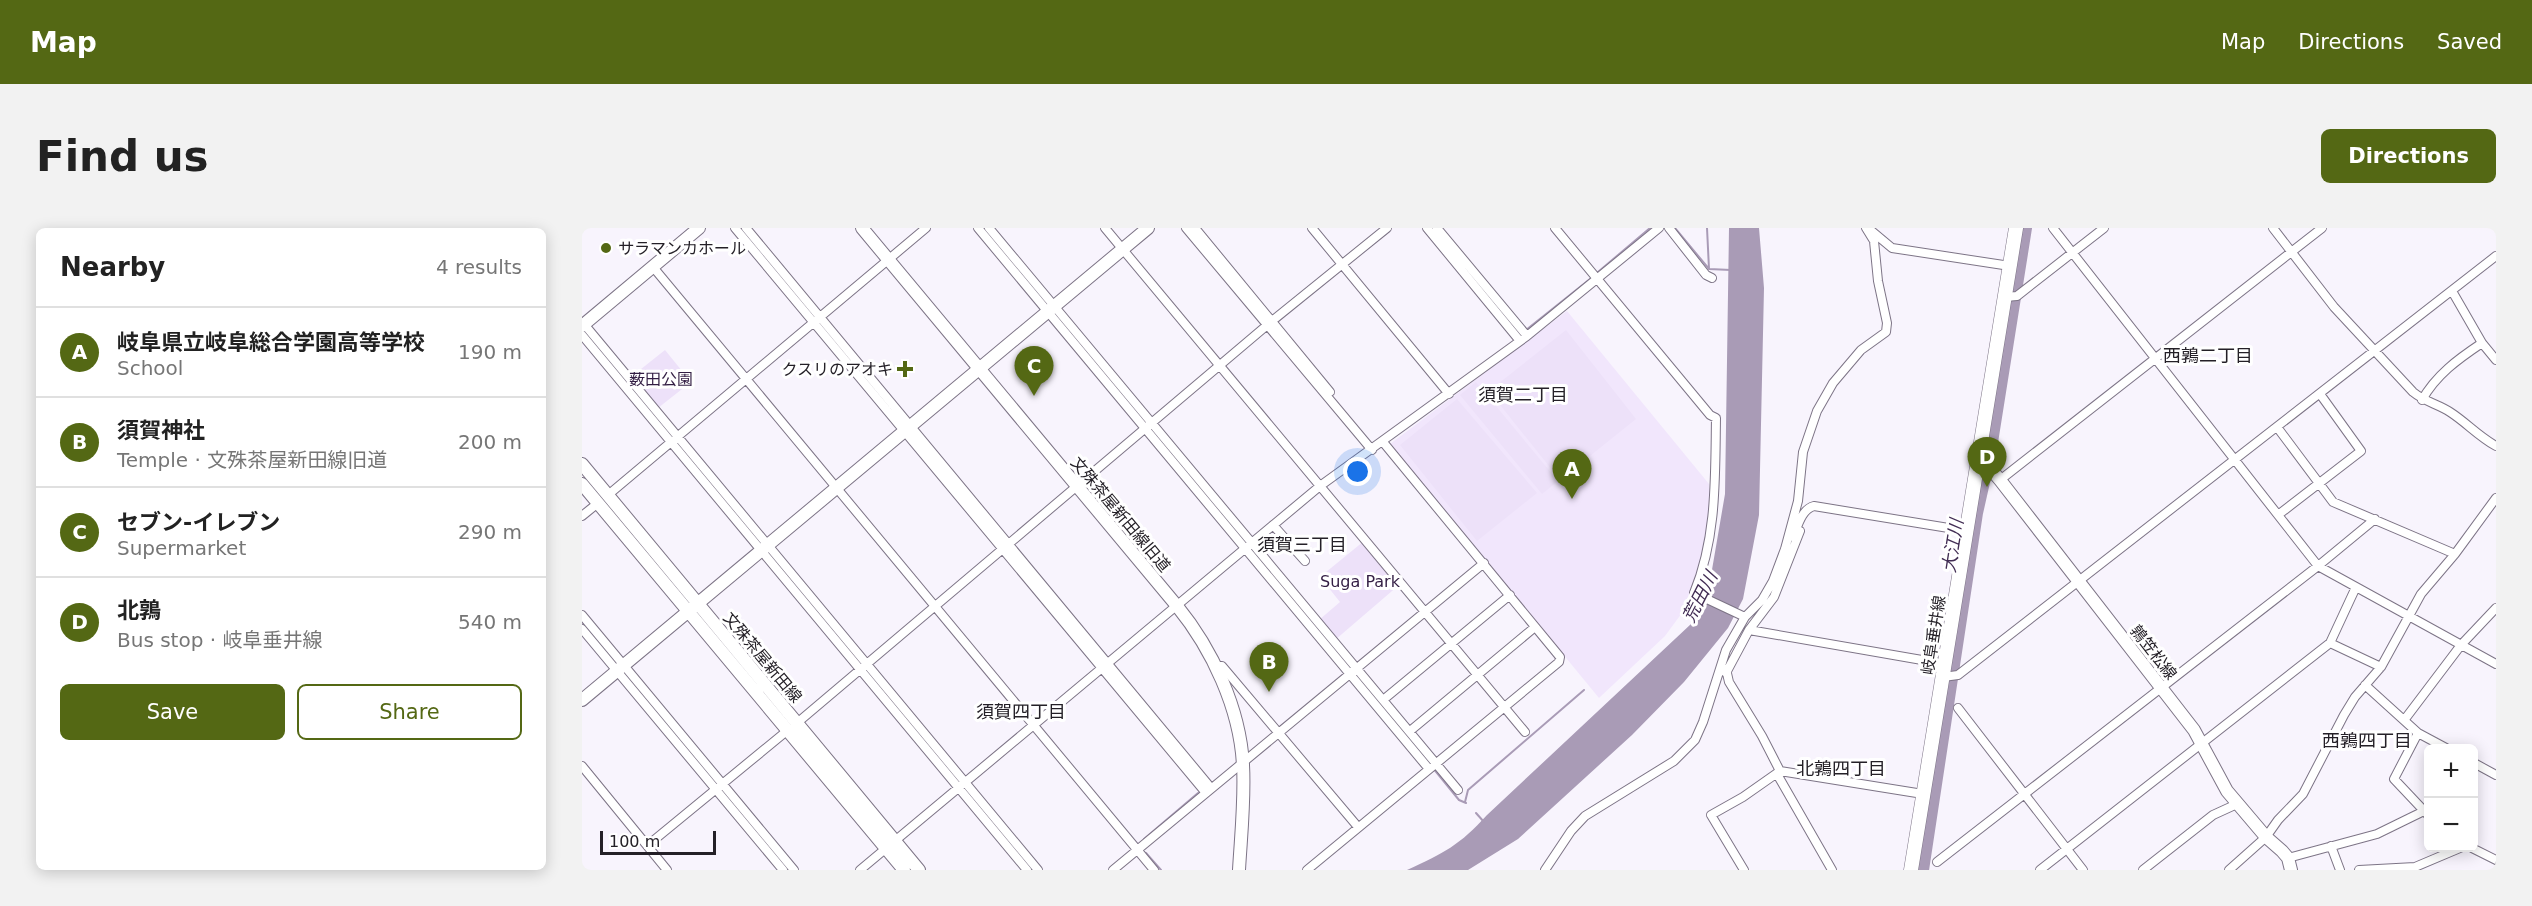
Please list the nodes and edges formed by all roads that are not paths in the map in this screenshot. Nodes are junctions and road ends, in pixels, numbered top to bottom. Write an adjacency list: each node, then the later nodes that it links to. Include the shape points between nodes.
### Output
1 (699, 228): 32 (street)
2 (735, 228): 38 (street)
3 (746, 228): 38 (street)
4 (862, 228): 29 (street, 文殊茶屋新田線旧道)
5 (926, 228): 29 (street)
6 (978, 228): 37 (street)
7 (989, 228): 37 (street)
8 (1105, 228): 25 (street)
9 (1148, 228): 25 (street)
10 (1186, 228): 39 (street)
11 (1195, 228): 39 (street)
12 (1312, 228): 30 (street)
13 (1387, 228): 30 (street)
14 (1427, 228): 41 (street)
15 (1437, 228): 41 (street)
16 (1555, 228): 34 (street)
17 (1659, 228): 34 (street)
18 (1669, 228): 33 (street)
19 (1867, 228): 31 (street, via 1892,248); 78 (street, via 1874,241 1886,332 1861,350 1833,383 1817,411 1803,452 1798,501)
20 (2016, 228): 31 (main road, 岐阜垂井線)
21 (2053, 228): 27 (street)
22 (2104, 228): 27 (street)
23 (2273, 228): 26 (street)
24 (2322, 228): 26 (street)
25 (1124, 249): 37 (street); 46 (street)
26 (2292, 252): 43 (street); 44 (street)
27 (2073, 253): 36 (street); 44 (street)
28 (2496, 256): 35 (street)
29 (888, 259): 38 (street); 47 (street, 文殊茶屋新田線旧道)
30 (1343, 265): 39 (street); 49 (street)
31 (2010, 266): 36 (main road, 岐阜垂井線)
32 (653, 267): 40 (street); 48 (street)
33 (1712, 278)
34 (1598, 280): 41 (street); 92 (street, via 1710,416 1716,418 1713,520 1705,567 1695,593)
35 (2452, 291): 42 (street); 43 (street)
36 (2010, 297): 60 (main road, 岐阜垂井線)
37 (1051, 309): 47 (street); 52 (street)
38 (817, 319): 48 (street); 54 (street)
39 (1270, 324): 46 (street); 56 (street)
40 (583, 328): 55 (street)
41 (1523, 339): 49 (street)
42 (2482, 343): 45 (street); 51 (street, via 2441,374)
43 (2374, 351): 50 (street); 51 (street)
44 (2154, 359): 58 (street); 61 (street)
45 (2496, 360)
46 (1221, 367): 52 (street); 64 (street)
47 (980, 368): 54 (street); 65 (street, 文殊茶屋新田線旧道)
48 (745, 378): 55 (street); 66 (street)
49 (1449, 394): 56 (street)
50 (2320, 394): 53 (street); 62 (street, via 2361,451)
51 (2422, 399): 57 (street, via 2448,411)
52 (1149, 426): 65 (street); 76 (street)
53 (2277, 427): 58 (street); 62 (street)
54 (908, 429): 66 (street); 75 (street)
55 (674, 438): 68 (street); 77 (street)
56 (1377, 446): 64 (street); 81 (street)
57 (2496, 446)
58 (2234, 460): 70 (street); 83 (street)
59 (582, 464): 68 (street, 文殊茶屋新田線)
60 (1984, 465): 61 (street, 鶉笠松線); 74 (main road, 岐阜垂井線)
61 (2000, 480): 83 (street, 鶉笠松線)
62 (2319, 483): 70 (street); 72 (street, via 2333,502)
63 (582, 484): 68 (street, 文殊茶屋新田線)
64 (1320, 486): 73 (street); 90 (street)
65 (1077, 487): 75 (street); 87 (street, 文殊茶屋新田線旧道)
66 (836, 488): 77 (street); 86 (street)
67 (2496, 498): 79 (street)
68 (603, 499): 71 (street); 88 (street, 文殊茶屋新田線)
69 (1807, 509): 74 (street, via 1814,506); 78 (street); 96 (street, via 1773,597)
70 (2278, 515): 82 (street)
71 (582, 516)
72 (2375, 519): 79 (street); 82 (street)
73 (1273, 525): 76 (street); 80 (street)
74 (1967, 531): 108 (main road, 岐阜垂井線)
75 (1005, 546): 86 (street); 103 (street)
76 (1248, 546): 87 (street); 107 (street)
77 (764, 548): 88 (street); 102 (street)
78 (1785, 549): 92 (street, via 1762,600)
79 (2455, 554): 93 (street, via 2421,594)
80 (1305, 561)
81 (1484, 563): 85 (street); 90 (street)
82 (2318, 566): 84 (street); 112 (street)
83 (2079, 582): 108 (street, via 1958,675); 112 (street, 鶉笠松線)
84 (2356, 587): 93 (street); 98 (street)
85 (1509, 595): 94 (street); 99 (street)
86 (935, 606): 102 (street); 118 (street)
87 (1176, 606): 103 (street); 104 (street, 文殊茶屋新田線旧道)
88 (694, 608): 106 (street); 119 (street, 文殊茶屋新田線)
89 (2496, 608): 100 (street)
90 (1425, 612): 99 (street); 107 (street)
91 (582, 615): 106 (street)
92 (1742, 615): 97 (street)
93 (2409, 616): 100 (street); 105 (street)
94 (1535, 627): 110 (street); 115 (street, via 1560,657 1559,662)
95 (582, 629): 106 (street)
96 (1749, 630): 108 (street); 109 (street)
97 (1733, 637): 109 (street); 166 (street, via 1703,723 1686,752 1585,816)
98 (2330, 643): 105 (street); 124 (street)
99 (1452, 644): 110 (street); 114 (street)
100 (2461, 645): 101 (street); 117 (street)
101 (2496, 664)
102 (863, 666): 119 (street); 132 (street)
103 (1105, 666): 118 (street); 135 (street)
104 (1215, 666): 120 (street, via 1222,666); 126 (street, 文殊茶屋新田線旧道, via 1236,725)
105 (2381, 667): 111 (street)
106 (620, 668): 113 (street); 133 (street)
107 (1353, 671): 114 (street); 120 (street); 129 (street)
108 (1946, 672): 136 (main road, 岐阜垂井線)
109 (1726, 673): 130 (street)
110 (1478, 675): 115 (street); 121 (street)
111 (2365, 685): 117 (street); 142 (street, via 2344,715 2303,794)
112 (2161, 687): 124 (street, 鶉笠松線); 137 (street)
113 (582, 700)
114 (1383, 700): 121 (street)
115 (1505, 707): 122 (street); 129 (street)
116 (1958, 708): 137 (street)
117 (2405, 719): 123 (street)
118 (1034, 725): 132 (street); 147 (street)
119 (792, 726): 133 (street); 144 (street, 文殊茶屋新田線)
120 (1279, 731): 126 (street); 141 (street)
121 (1410, 732): 129 (street)
122 (1525, 732)
123 (2418, 733): 125 (street); 139 (street, via 2394,779)
124 (2202, 744): 138 (street, 鶉笠松線); 146 (street)
125 (2439, 744)
126 (1243, 762): 135 (street); 164 (street, 文殊茶屋新田線旧道)
127 (2478, 765): 131 (street)
128 (582, 766): 143 (street)
129 (1432, 766): 134 (street); 141 (street)
130 (1778, 772): 136 (street); 167 (street, via 1711,815); 168 (street)
131 (2496, 775)
132 (962, 785): 144 (street); 160 (street); 161 (street)
133 (719, 786): 143 (street); 155 (street); 156 (street)
134 (1458, 790)
135 (1208, 791): 147 (street)
136 (1923, 794): 169 (main road, 岐阜垂井線)
137 (2024, 794): 146 (street); 151 (street)
138 (2237, 804): 142 (street, 鶉笠松線); 172 (street, via 2213,815)
139 (2424, 811)
140 (2424, 814): 145 (street, via 2377,834)
141 (1358, 827): 165 (street)
142 (2266, 837): 152 (street, 鶉笠松線); 173 (street)
143 (648, 845): 153 (street)
144 (890, 845): 157 (street); 158 (street, 文殊茶屋新田線); 159 (street, 文殊茶屋新田線)
145 (2331, 846): 152 (street); 174 (street)
146 (2067, 849): 170 (street); 171 (street)
147 (1138, 850): 162 (street); 163 (street)
148 (2478, 851): 150 (street)
149 (2451, 852): 154 (street, via 2415,867)
150 (2496, 860)
151 (1937, 862)
152 (2289, 864)
153 (665, 869)
154 (2370, 869): 175 (street)
155 (783, 870)
156 (794, 870)
157 (860, 870)
158 (904, 870)
159 (919, 870)
160 (1027, 870)
161 (1038, 870)
162 (1113, 870)
163 (1155, 870)
164 (1239, 870)
165 (1306, 870)
166 (1545, 870)
167 (1744, 870)
168 (1832, 870)
169 (1911, 870)
170 (2040, 870)
171 (2083, 870)
172 (2143, 870)
173 (2229, 870)
174 (2340, 870)
175 (2359, 870)

